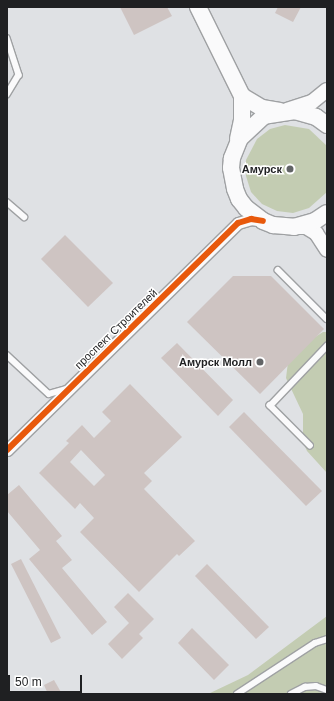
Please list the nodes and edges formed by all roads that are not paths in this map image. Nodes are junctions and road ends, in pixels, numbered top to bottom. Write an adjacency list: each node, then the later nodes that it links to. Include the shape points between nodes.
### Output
1 (198, 7): 5 (main road)
2 (7, 38): 4 (lane, via 19,75)
3 (327, 90): 6 (street, via 304,106)
4 (7, 95)
5 (242, 96): 6 (main road, via 262,108); 8 (main road, via 242,120)
6 (284, 111): 7 (main road, via 306,113); 8 (main road, via 274,112 254,122 243,133)
7 (327, 125)
8 (235, 147): 9 (main road, via 231,168 234,189)
9 (239, 199): 13 (main road); 14 (street)
10 (7, 202): 12 (lane)
11 (325, 214): 15 (main road, via 315,221); 16 (street, via 319,224)
12 (24, 217)
13 (263, 221): 14 (street, via 251,219); 15 (main road, via 273,225)
14 (238, 223): 22 (street, проспект Строителей)
15 (294, 227): 16 (street, via 306,227)
16 (320, 237): 17 (street)
17 (327, 250)
18 (278, 270): 19 (lane)
19 (327, 319)
20 (327, 346): 23 (lane, via 270,406)
21 (7, 355): 22 (lane, via 49,394)
22 (70, 388): 24 (street, проспект Строителей)
23 (310, 446)
24 (7, 450)
25 (327, 639): 27 (lane, via 315,643)
26 (327, 690): 28 (lane, via 316,686)
27 (237, 694)
28 (291, 694)

